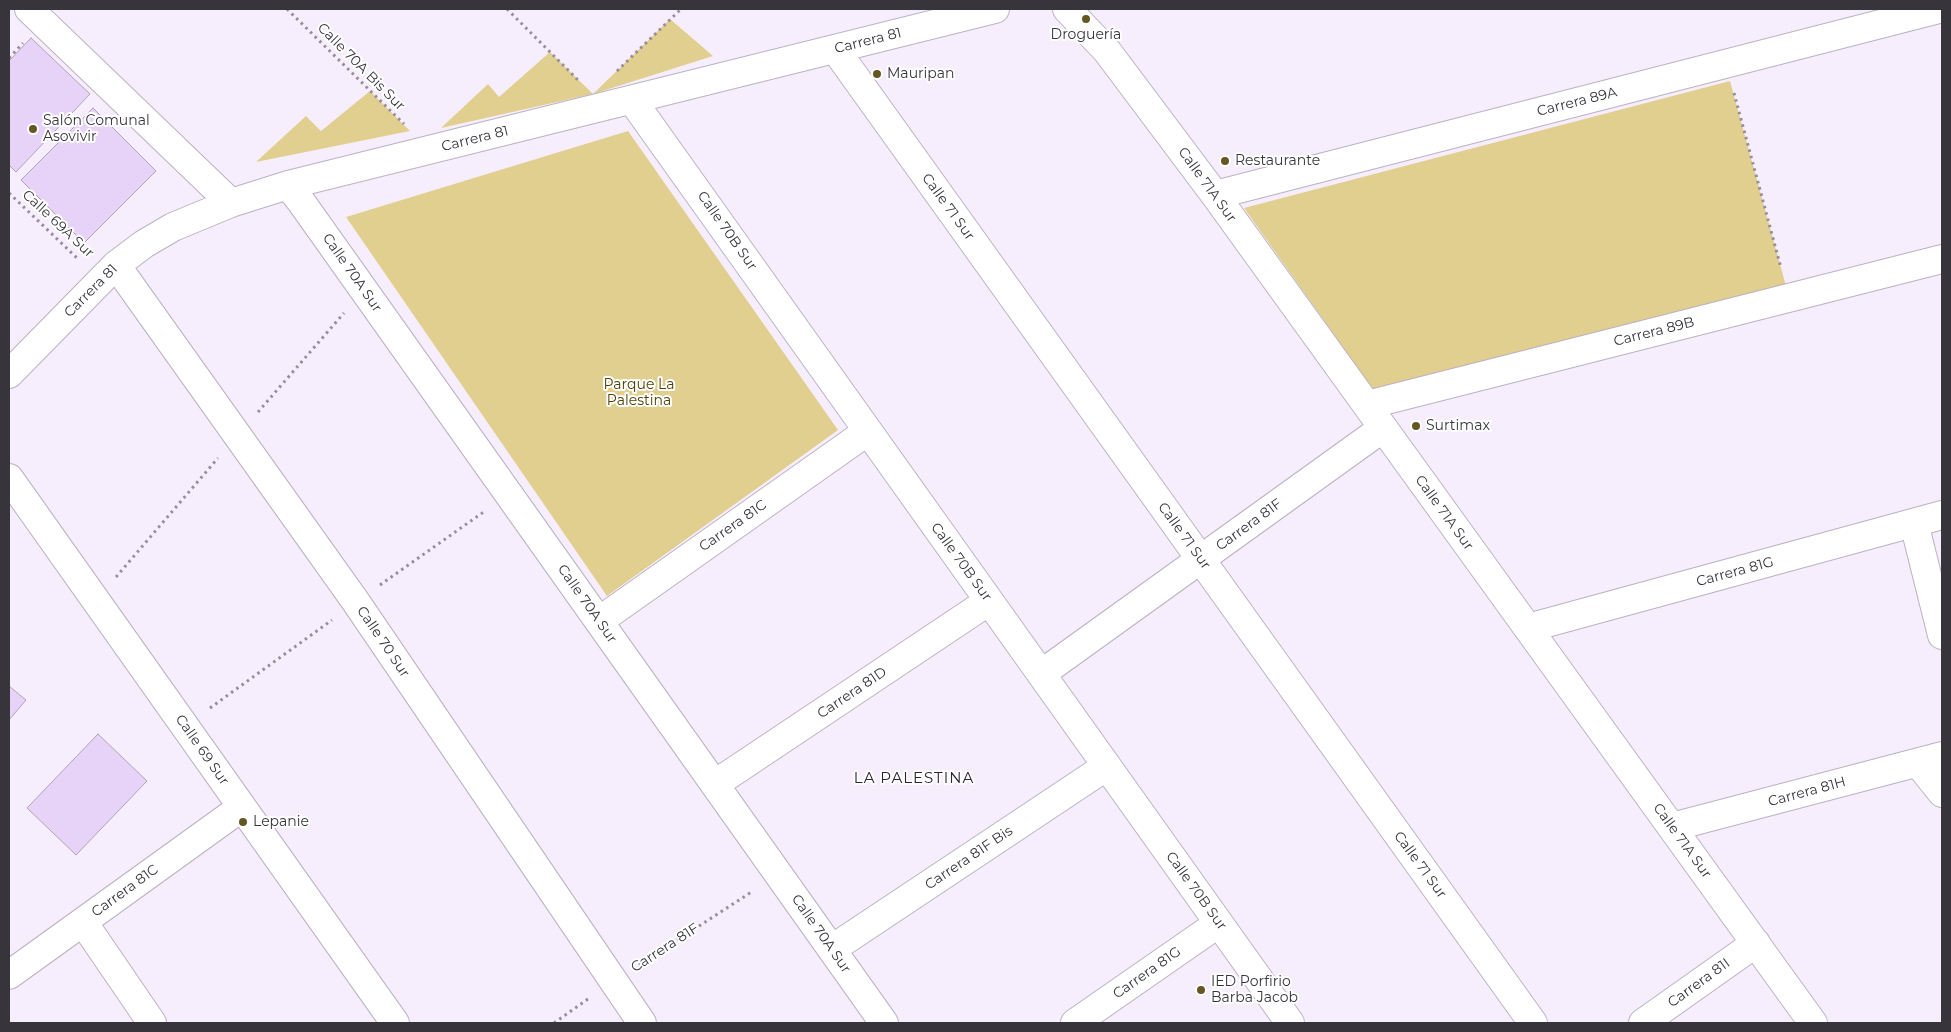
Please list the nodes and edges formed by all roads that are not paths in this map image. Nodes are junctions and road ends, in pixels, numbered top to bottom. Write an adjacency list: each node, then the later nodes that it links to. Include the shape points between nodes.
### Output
1 (29, 9): 10 (street)
2 (995, 9): 5 (street, Carrera 81)
3 (1067, 9): 9 (street, Calle 71A Sur, via 1107,51)
4 (1939, 9): 9 (street, Carrera 89A)
5 (952, 14): 6 (street, Carrera 81)
6 (835, 49): 7 (street, Carrera 81); 20 (street, Calle 71 Sur)
7 (632, 100): 8 (street, Carrera 81); 16 (street, Calle 70B Sur)
8 (288, 185): 10 (street, Carrera 81); 22 (street, Calle 70A Sur)
9 (1215, 195): 14 (street, Calle 71A Sur)
10 (231, 203): 12 (street, Carrera 81, via 173,227)
11 (1942, 259): 14 (street, Carrera 89B)
12 (116, 265): 13 (street, Carrera 81); 39 (street, Calle 70 Sur, via 356,602)
13 (9, 374)
14 (1366, 405): 15 (street, Calle 71A Sur)
15 (1383, 428): 20 (street, Carrera 81F); 23 (street, Calle 71A Sur)
16 (868, 431): 21 (street, Calle 70B Sur); 22 (street, Carrera 81C)
17 (9, 478): 30 (street, Calle 69 Sur)
18 (1942, 516): 19 (street, Carrera 81G)
19 (1914, 523): 23 (street, Carrera 81G); 24 (street)
20 (1201, 560): 25 (street, Carrera 81F); 43 (street, Calle 71 Sur)
21 (989, 601): 25 (street, Calle 70B Sur); 28 (street, Carrera 81D)
22 (598, 620): 28 (street, Calle 70A Sur)
23 (1528, 628): 31 (street, Calle 71A Sur)
24 (1942, 634)
25 (1041, 674): 27 (street, Calle 70B Sur)
26 (1930, 759): 29 (street); 31 (street, Carrera 81H)
27 (1107, 766): 33 (street, Calle 70B Sur); 35 (street, Carrera 81F Bis)
28 (715, 784): 35 (street, Calle 70A Sur)
29 (1942, 793)
30 (242, 807): 32 (street, Carrera 81C); 38 (street, Calle 69 Sur)
31 (1672, 827): 34 (street, Calle 71A Sur)
32 (83, 922): 36 (street, Carrera 81C); 37 (street)
33 (1219, 923): 41 (street, Carrera 81G); 42 (street, Calle 70B Sur)
34 (1756, 943): 44 (street, Carrera 81I); 45 (street, Calle 71A Sur)
35 (832, 949): 40 (street, Calle 70A Sur)
36 (9, 975)
37 (152, 1023)
38 (395, 1023)
39 (642, 1023)
40 (884, 1023)
41 (1074, 1023)
42 (1290, 1023)
43 (1534, 1023)
44 (1643, 1023)
45 (1814, 1023)

